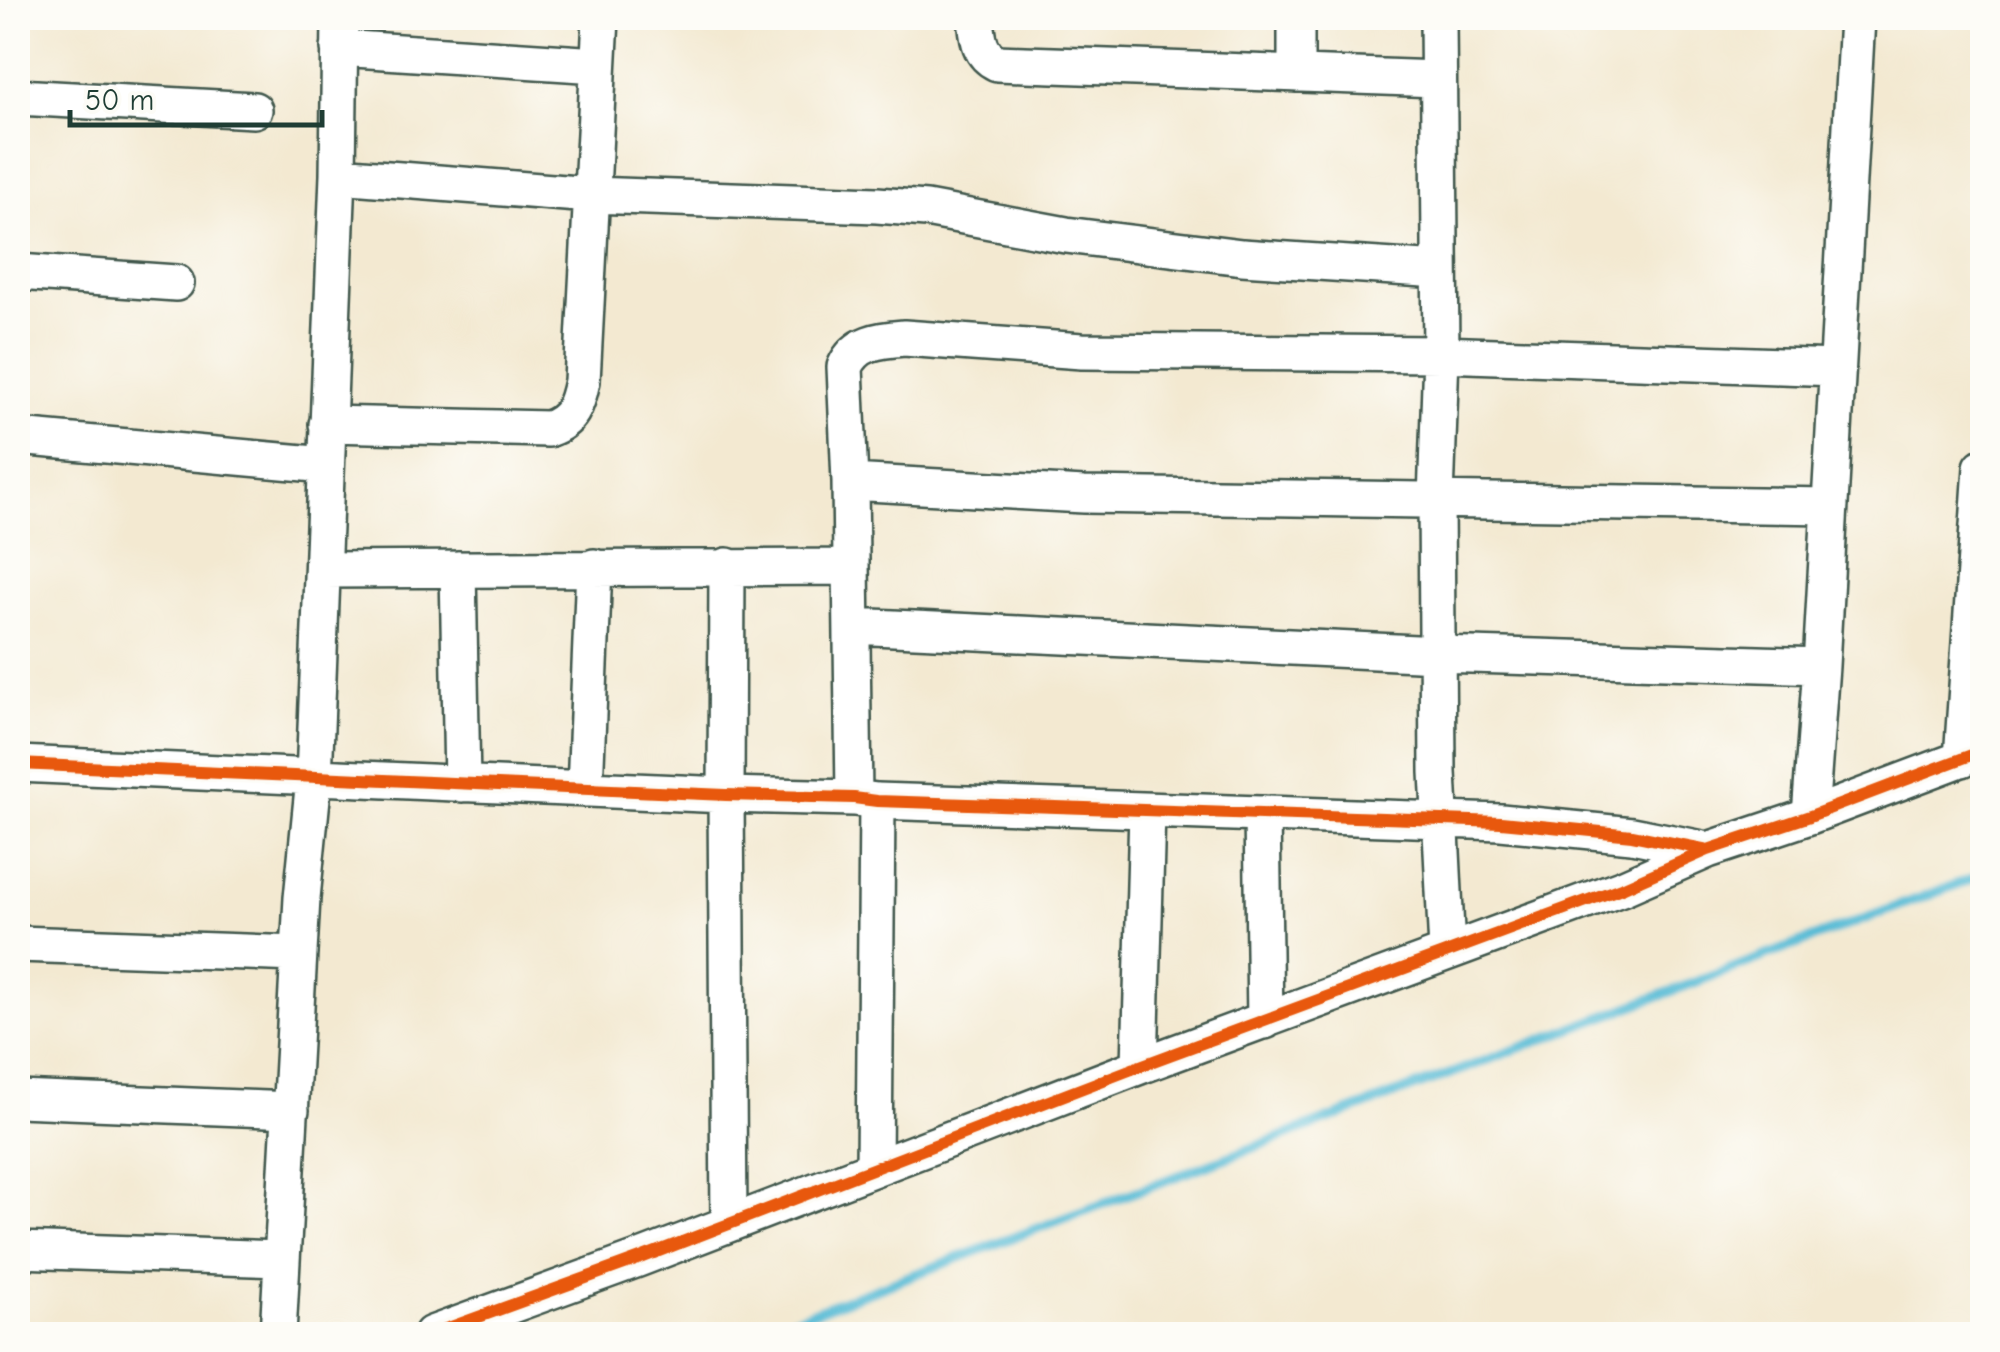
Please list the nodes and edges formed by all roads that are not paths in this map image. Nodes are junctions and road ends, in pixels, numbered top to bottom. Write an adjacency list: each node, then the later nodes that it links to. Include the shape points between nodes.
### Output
1 (600, 18): 7 (street)
2 (976, 18): 8 (street, via 983,53 996,63)
3 (1296, 18): 8 (street)
4 (1438, 18): 9 (street)
5 (1856, 18): 18 (street)
6 (340, 33): 7 (street); 12 (street)
7 (598, 64): 13 (street)
8 (1296, 74): 9 (street)
9 (1438, 79): 14 (street)
10 (18, 98): 11 (street)
11 (254, 110)
12 (338, 176): 13 (street); 19 (street)
13 (591, 195): 14 (street, via 877,204 1242,257); 19 (street, via 582,382 561,424)
14 (1440, 270): 17 (street)
15 (18, 272): 16 (street)
16 (176, 282)
17 (1441, 354): 18 (street); 23 (street, via 1082,351 877,340 860,347 846,367); 24 (street)
18 (1838, 368): 25 (street)
19 (327, 424): 21 (street)
20 (18, 437): 21 (street)
21 (326, 465): 30 (street)
22 (1982, 467): 34 (street)
23 (850, 482): 24 (street, via 1084,495); 27 (street)
24 (1436, 500): 25 (street); 32 (street)
25 (1830, 506): 33 (street)
26 (728, 566): 27 (street); 28 (street); 39 (street)
27 (851, 566): 31 (street)
28 (594, 568): 29 (street); 38 (street)
29 (458, 569): 30 (street); 37 (street)
30 (322, 570): 36 (street)
31 (852, 626): 32 (street); 40 (street)
32 (1438, 654): 33 (street); 44 (street)
33 (1821, 666): 43 (street)
34 (1972, 755): 43 (street)
35 (18, 764): 36 (street)
36 (314, 778): 37 (street); 48 (street)
37 (462, 784): 38 (street)
38 (585, 789): 39 (street)
39 (726, 795): 40 (street); 54 (street)
40 (866, 799): 41 (street); 53 (street)
41 (1147, 810): 42 (street); 50 (street)
42 (1262, 814): 44 (street); 49 (street)
43 (1810, 816): 45 (street)
44 (1441, 820): 45 (street, via 1632,835); 47 (street)
45 (1708, 850): 47 (street)
46 (18, 944): 48 (street)
47 (1447, 952): 49 (street)
48 (299, 954): 52 (street)
49 (1266, 1020): 50 (street)
50 (1140, 1066): 53 (street)
51 (18, 1099): 52 (street)
52 (290, 1110): 56 (street)
53 (874, 1168): 54 (street)
54 (730, 1224): 58 (street)
55 (18, 1250): 56 (street)
56 (282, 1259): 57 (street)
57 (278, 1334)
58 (432, 1334)

